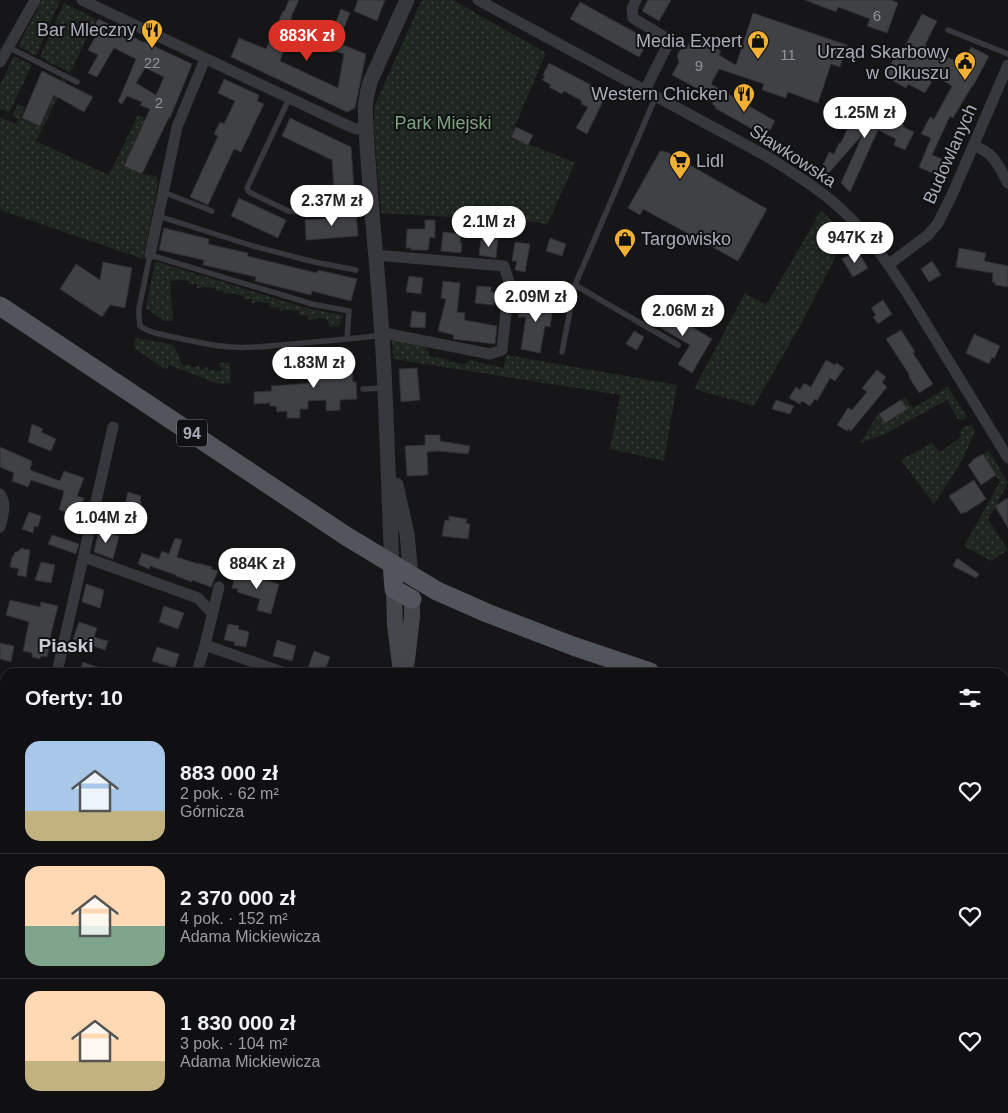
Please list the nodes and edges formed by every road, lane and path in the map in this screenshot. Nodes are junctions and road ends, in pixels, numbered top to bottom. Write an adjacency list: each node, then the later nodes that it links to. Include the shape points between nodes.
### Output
1 (35, 0): 7 (street)
2 (82, 0): 9 (street)
3 (407, 0): 16 (street, via 370,82 365,107)
4 (478, 0): 13 (street, Sławkowska)
5 (636, 0): 13 (street, via 632,8 633,18 663,36 666,42)
6 (948, 30): 8 (lane)
7 (8, 47): 10 (street); 12 (lane)
8 (1008, 54)
9 (205, 59): 15 (street); 19 (street, via 177,127)
10 (0, 62)
11 (1008, 65): 17 (street, Budowlanych)
12 (77, 82)
13 (645, 90): 14 (street, Sławkowska)
14 (656, 96): 25 (street, Sławkowska, via 811,184 862,230); 27 (lane)
15 (289, 99): 16 (street, via 356,129); 20 (lane, via 247,188 249,192 288,211)
16 (366, 128): 20 (street)
17 (973, 145): 18 (street, via 993,156); 25 (street, Budowlanych, via 938,223)
18 (1008, 183)
19 (163, 192): 21 (lane); 22 (street)
20 (371, 207): 24 (street)
21 (212, 211)
22 (158, 216): 23 (street); 26 (lane, via 253,246)
23 (150, 254): 30 (lane, via 312,304 349,311); 30 (lane, via 139,308 140,326 147,330 242,348)
24 (375, 255): 29 (street); 29 (street, via 504,266 509,282 502,350 490,354)
25 (888, 265): 36 (street, Sławkowska)
26 (356, 270)
27 (575, 285): 31 (lane); 32 (lane)
28 (0, 306): 42 (main road, 94)
29 (382, 335): 30 (lane); 34 (street)
30 (347, 339)
31 (678, 345)
32 (562, 352)
33 (363, 388): 34 (lane)
34 (385, 388): 37 (street)
35 (113, 427): 41 (street)
36 (1004, 443): 38 (street, Sławkowska)
37 (388, 454): 42 (street); 43 (street, via 407,534)
38 (1008, 458)
39 (0, 494): 40 (street, via 5,506)
40 (0, 527)
41 (84, 557): 47 (street, via 198,598); 49 (street)
42 (392, 564): 43 (main road, 94); 45 (main road)
43 (411, 576): 46 (main road); 54 (main road, 94, via 486,613)
44 (219, 587): 47 (street)
45 (394, 589): 46 (main road); 52 (main road)
46 (412, 599): 53 (main road)
47 (212, 613): 48 (street)
48 (205, 645): 50 (street); 51 (street)
49 (58, 668)
50 (198, 668)
51 (271, 668)
52 (400, 668)
53 (406, 668)
54 (638, 668)

